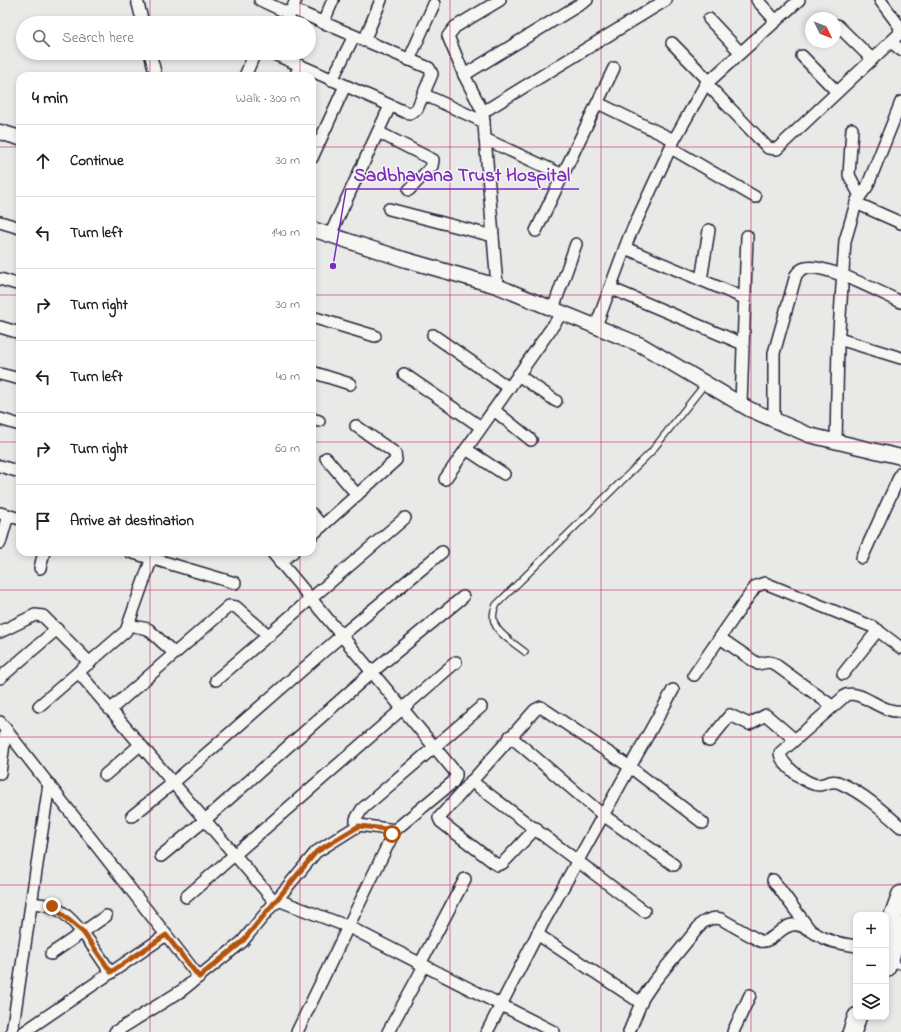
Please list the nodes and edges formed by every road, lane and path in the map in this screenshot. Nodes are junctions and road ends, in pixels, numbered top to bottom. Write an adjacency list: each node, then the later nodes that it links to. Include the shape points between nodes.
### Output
1 (137, 0): 13 (street)
2 (260, 0): 12 (street)
3 (333, 0): 18 (street)
4 (381, 0): 20 (street)
5 (500, 0): 35 (street, via 455,27 448,36)
6 (587, 0): 35 (street)
7 (666, 0): 45 (street)
8 (757, 0): 17 (street)
9 (799, 0): 17 (street)
10 (880, 0): 21 (street, via 900,27 899,34)
11 (434, 4): 30 (street)
12 (291, 12): 14 (street)
13 (141, 16)
14 (303, 16)
15 (709, 19): 24 (street)
16 (316, 21): 18 (street)
17 (776, 21): 24 (street)
18 (323, 23): 20 (street)
19 (841, 29): 26 (street)
20 (359, 38): 30 (street); 37 (street)
21 (891, 42): 23 (street); 26 (street)
22 (672, 43): 38 (street)
23 (901, 50)
24 (740, 52): 38 (street)
25 (802, 56): 40 (street)
26 (872, 59): 40 (street)
27 (152, 60): 33 (street)
28 (252, 60): 34 (street)
29 (282, 60): 32 (street)
30 (409, 60): 41 (street, via 431,71)
31 (614, 68): 43 (street)
32 (298, 71)
33 (155, 72)
34 (247, 72)
35 (464, 75): 45 (street)
36 (316, 76): 37 (street)
37 (332, 80): 39 (street)
38 (707, 82): 40 (street, via 771,149 777,148); 52 (street)
39 (345, 86): 44 (street); 53 (street)
40 (837, 92)
41 (423, 94): 44 (street, via 417,109 410,113); 45 (street)
42 (901, 102): 47 (street)
43 (598, 103): 52 (street); 54 (street)
44 (390, 106): 49 (street)
45 (484, 117): 51 (street)
46 (852, 129): 57 (street, via 849,175)
47 (896, 129): 57 (street)
48 (0, 132): 50 (street)
49 (378, 132): 55 (street, via 433,160 432,166); 65 (street)
50 (16, 137)
51 (485, 139): 54 (street); 66 (street)
52 (672, 144): 56 (street); 69 (street)
53 (316, 149)
54 (563, 175): 64 (street)
55 (410, 190)
56 (755, 196)
57 (858, 200): 60 (street); 70 (street, via 845,242)
58 (389, 209): 66 (street)
59 (0, 222): 61 (street)
60 (901, 223)
61 (16, 227)
62 (316, 230): 65 (street)
63 (709, 230): 72 (street)
64 (536, 231)
65 (330, 235): 74 (street)
66 (493, 236): 74 (street)
67 (747, 236): 76 (street)
68 (576, 244): 78 (street)
69 (625, 248): 72 (street); 75 (street)
70 (843, 275): 77 (street); 85 (street); 100 (street, via 809,267 803,268 796,275 774,353)
71 (0, 279): 73 (street)
72 (701, 280): 76 (street)
73 (16, 284)
74 (497, 286): 78 (street)
75 (610, 288): 80 (street); 86 (street)
76 (744, 298): 86 (street)
77 (901, 302)
78 (557, 311): 80 (street); 91 (street)
79 (316, 318): 84 (street)
80 (596, 326): 94 (street, via 641,345)
81 (0, 327): 82 (street)
82 (16, 332)
83 (433, 335): 95 (street)
84 (375, 336)
85 (839, 339): 87 (street); 105 (street)
86 (743, 344): 97 (street)
87 (901, 358)
88 (316, 373): 93 (street)
89 (0, 374): 92 (street)
90 (404, 374): 103 (street)
91 (518, 375): 95 (street); 96 (street)
92 (16, 378)
93 (350, 384)
94 (705, 384): 97 (street); 141 (lane, via 652,452 496,605 492,613 492,622)
95 (509, 388): 98 (street)
96 (556, 401)
97 (741, 404): 100 (street)
98 (494, 410): 103 (street); 104 (street)
99 (0, 419): 101 (street)
100 (774, 420): 105 (street, via 809,435)
101 (16, 424)
102 (356, 426): 114 (street, via 396,456 394,463)
103 (481, 427): 106 (street)
104 (531, 440)
105 (836, 441): 107 (street)
106 (466, 449): 112 (street); 113 (street)
107 (901, 457)
108 (326, 458): 114 (street)
109 (0, 466): 110 (street)
110 (16, 471)
111 (901, 473): 127 (street)
112 (504, 474)
113 (445, 479)
114 (357, 495): 118 (street)
115 (13, 515): 120 (street)
116 (405, 518): 132 (street)
117 (316, 519): 118 (street)
118 (322, 526): 119 (street)
119 (316, 531)
120 (0, 543)
121 (442, 552): 138 (street)
122 (43, 556): 129 (street)
123 (153, 556): 133 (street)
124 (156, 556): 130 (street)
125 (275, 556): 128 (street)
126 (288, 556): 128 (street)
127 (862, 558)
128 (280, 563): 132 (street)
129 (40, 568)
130 (235, 584)
131 (463, 597): 145 (street)
132 (311, 599): 137 (street); 138 (street)
133 (129, 625): 142 (street, via 148,629); 144 (street, via 120,638)
134 (57, 629): 136 (street, via 47,618 39,615); 144 (street); 149 (street)
135 (878, 630): 139 (street, via 765,583 756,586); 140 (street); 147 (street)
136 (0, 632)
137 (269, 636): 142 (street, via 236,607 229,606); 150 (street)
138 (341, 636): 145 (street); 168 (street)
139 (720, 638): 148 (street); 153 (street, via 758,664 773,663)
140 (901, 648)
141 (525, 652)
142 (174, 653): 156 (street)
143 (456, 662): 155 (street)
144 (90, 663): 146 (street)
145 (372, 672): 155 (street); 172 (street)
146 (79, 673): 152 (street); 156 (street)
147 (843, 674)
148 (694, 675)
149 (0, 678)
150 (216, 680)
151 (673, 690): 164 (street)
152 (39, 706)
153 (832, 706): 157 (street, via 850,694 889,710); 160 (street)
154 (481, 707): 163 (street)
155 (402, 709): 163 (street); 178 (street)
156 (110, 710): 162 (street)
157 (901, 711)
158 (3, 726): 165 (street); 169 (street)
159 (510, 736): 164 (street, via 541,707); 167 (street); 170 (street)
160 (794, 738): 161 (street, via 766,715 749,724 730,715); 175 (street, via 780,753 794,773 816,784 834,781 841,783 877,806)
161 (710, 741)
162 (140, 745): 166 (street); 168 (street)
163 (434, 747): 174 (street, via 362,809 356,819); 177 (street, via 456,773 455,779)
164 (630, 767): 170 (street); 173 (street)
165 (0, 772)
166 (105, 775)
167 (471, 781): 176 (street); 176 (street, via 440,816 440,820 495,864 503,863)
168 (173, 783): 171 (street); 172 (street)
169 (49, 784): 187 (street); 196 (street)
170 (603, 815): 180 (street); 181 (street)
171 (132, 816)
172 (205, 820): 178 (street); 179 (street)
173 (703, 823)
174 (356, 827): 177 (street); 186 (street, via 316,852)
175 (901, 827)
176 (536, 828): 180 (street)
177 (395, 830): 190 (street)
178 (235, 855): 185 (street); 186 (street)
179 (161, 856)
180 (578, 860): 188 (street); 195 (street)
181 (674, 865)
182 (465, 879): 199 (street)
183 (773, 880): 193 (street)
184 (901, 894): 192 (highway)
185 (186, 897)
186 (277, 901): 190 (street); 202 (street, via 242,942)
187 (31, 903): 194 (street, via 52,906); 208 (street)
188 (644, 911)
189 (106, 916): 194 (street)
190 (349, 927): 199 (street); 211 (street)
191 (901, 927): 200 (highway)
192 (889, 928)
193 (812, 931): 197 (street, via 826,939); 204 (street, via 799,925 792,925 765,942 721,919 708,919 653,983)
194 (83, 932): 198 (street); 201 (street)
195 (537, 934): 204 (street); 205 (street)
196 (166, 935): 201 (street); 202 (street)
197 (853, 945)
198 (51, 954)
199 (422, 965): 205 (street); 212 (street)
200 (892, 966)
201 (111, 972): 209 (street)
202 (199, 977): 210 (street)
203 (750, 995): 216 (street)
204 (641, 1004): 215 (street)
205 (500, 1005): 213 (street); 214 (street)
206 (856, 1020): 217 (highway)
207 (868, 1020): 218 (highway)
208 (12, 1032)
209 (24, 1032)
210 (115, 1032)
211 (297, 1032)
212 (388, 1032)
213 (486, 1032)
214 (554, 1032)
215 (629, 1032)
216 (733, 1032)
217 (852, 1032)
218 (863, 1032)

